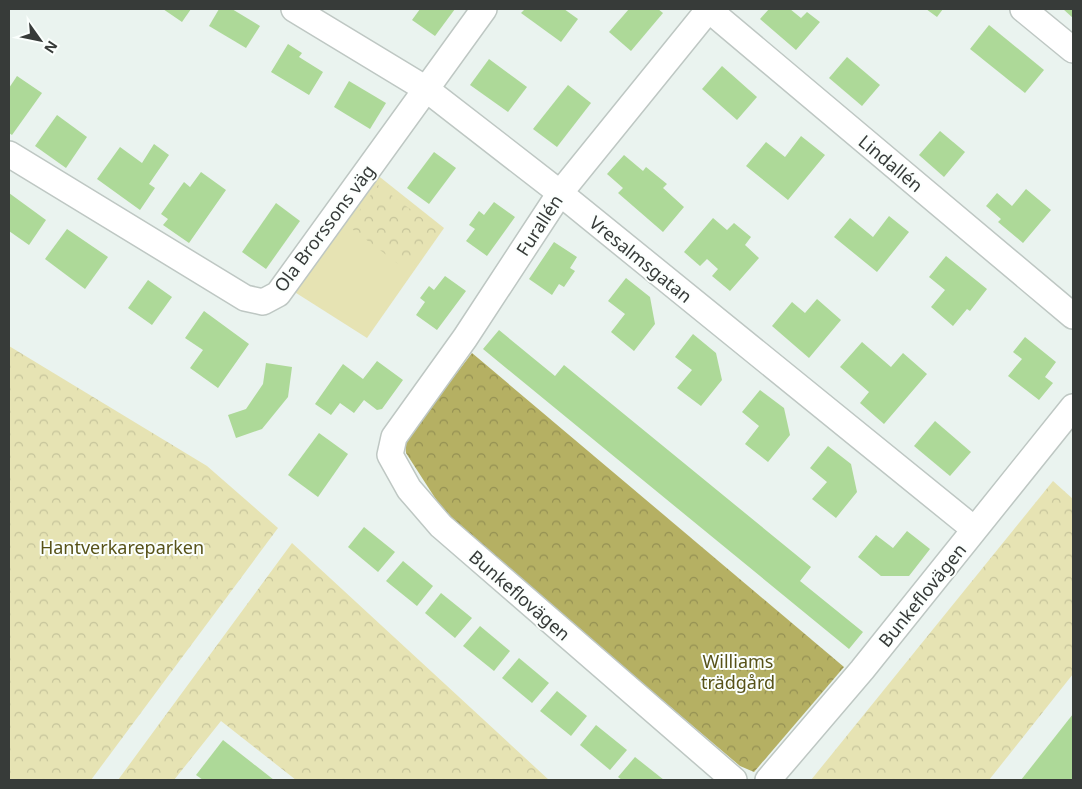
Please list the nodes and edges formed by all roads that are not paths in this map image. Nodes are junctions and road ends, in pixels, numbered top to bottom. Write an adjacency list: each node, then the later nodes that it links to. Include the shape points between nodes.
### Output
1 (294, 9): 6 (street, Vresalmsgatan)
2 (484, 9): 6 (street, Ola Brorssons väg)
3 (709, 9): 8 (street, Furallén); 9 (street, Lindallén)
4 (1023, 9): 5 (street)
5 (1073, 50)
6 (426, 89): 7 (street, Ola Brorssons väg, via 278,294 264,302 245,298); 8 (street, Vresalmsgatan)
7 (9, 154)
8 (560, 193): 11 (street, Furallén, via 465,338 394,437); 12 (street, Vresalmsgatan)
9 (1073, 316)
10 (1073, 407): 12 (street, Bunkeflovägen)
11 (390, 455): 13 (street, Bunkeflovägen, via 409,489 441,526)
12 (974, 529): 14 (street, Bunkeflovägen, via 862,670)
13 (734, 780)
14 (768, 780)

